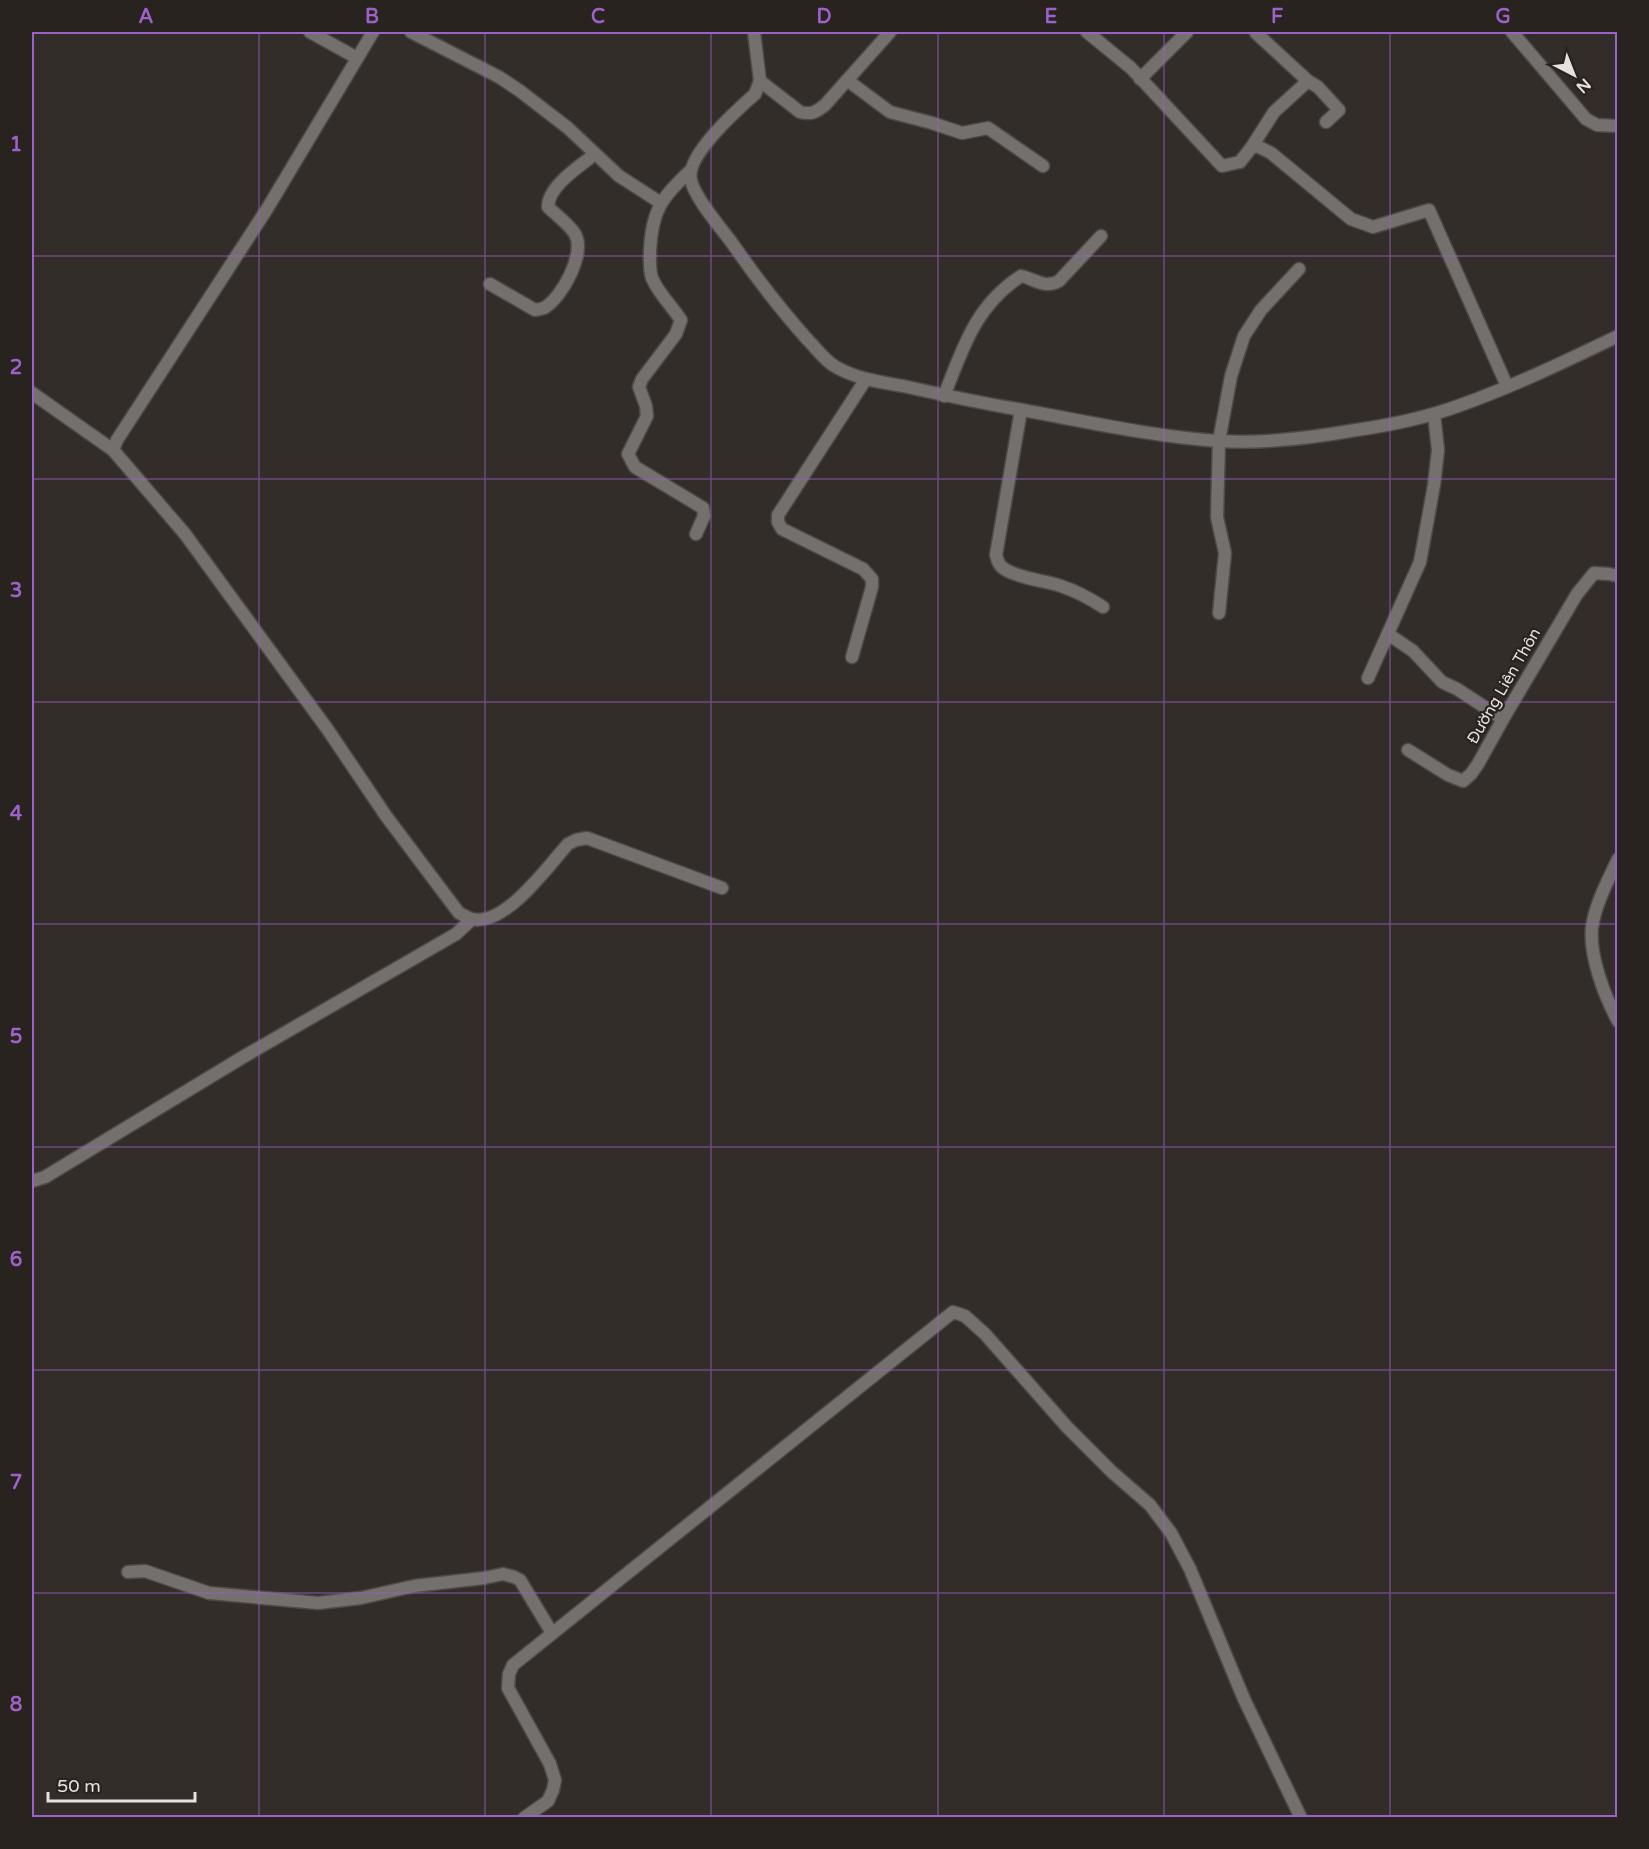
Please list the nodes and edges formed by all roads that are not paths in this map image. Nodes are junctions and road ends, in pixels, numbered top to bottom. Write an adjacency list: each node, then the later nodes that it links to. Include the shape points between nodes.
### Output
1 (310, 32): 10 (street)
2 (373, 32): 10 (street)
3 (411, 32): 18 (street, via 499,77 568,128)
4 (754, 32): 13 (street)
5 (890, 32): 12 (street)
6 (1087, 32): 11 (street)
7 (1187, 32): 11 (street)
8 (1512, 32): 16 (street, via 1586,119 1597,125)
9 (1256, 33): 14 (street)
10 (357, 58): 33 (street, via 267,209)
11 (1140, 78): 17 (street, via 1222,166 1240,162)
12 (847, 80): 13 (street, via 825,105 808,114); 19 (street, via 890,112 962,133 988,128)
13 (760, 81): 20 (street, via 755,94 720,127)
14 (1308, 81): 15 (street, via 1339,110); 17 (street, via 1274,112)
15 (1326, 122)
16 (1617, 126)
17 (1251, 148): 27 (street, via 1257,146 1271,153 1352,219 1373,227 1429,210)
18 (595, 154): 21 (street, via 619,176); 24 (street, via 555,188 548,201 548,207 576,234 579,249 559,294 544,308 535,310)
19 (1043, 166)
20 (690, 171): 21 (street); 26 (street, via 690,181 702,203 795,325 833,366)
21 (661, 203): 34 (street, via 651,230 652,277 681,320 642,379 639,387 648,416 628,454 635,467 703,508 704,516)
22 (1101, 236): 29 (street, via 1059,282 1044,285 1021,276 986,307 966,341)
23 (1299, 269): 32 (street, via 1261,310 1244,336 1231,376)
24 (490, 284)
25 (1617, 336): 27 (street)
26 (866, 379): 29 (street); 39 (street, via 778,515 782,529 863,569 872,579)
27 (1507, 386): 31 (street)
28 (32, 393): 33 (street)
29 (944, 396): 30 (street)
30 (1021, 410): 32 (street, via 1147,433); 36 (street, via 996,555 998,564 1016,574 1079,592)
31 (1434, 414): 32 (street, via 1319,436); 38 (street, via 1438,450 1420,562)
32 (1219, 441): 37 (street, via 1217,517 1225,553)
33 (114, 450): 45 (street, via 185,534 459,913)
34 (696, 534)
35 (1617, 576): 41 (street, Đường Liên Thôn, via 1594,573 1577,594)
36 (1103, 607)
37 (1219, 613)
38 (1388, 634): 40 (street); 41 (street, via 1413,651 1442,682)
39 (852, 657)
40 (1368, 678)
41 (1503, 719): 42 (street, Đường Liên Thôn, via 1478,764 1463,781)
42 (1408, 750)
43 (1617, 859): 46 (street, via 1592,929 1605,998)
44 (722, 888): 45 (street, via 587,838 568,844 501,914)
45 (472, 919): 47 (street, via 456,934 45,1177)
46 (1617, 1021)
47 (32, 1181)
48 (128, 1572): 49 (street, via 145,1571 208,1593 318,1602 503,1574 520,1580)
49 (552, 1634): 50 (street, via 513,1665 509,1674 508,1688 555,1780 548,1801); 51 (street, via 953,1312 965,1316 985,1334 1067,1427 1150,1505 1171,1533)
50 (524, 1818)
51 (1301, 1818)

